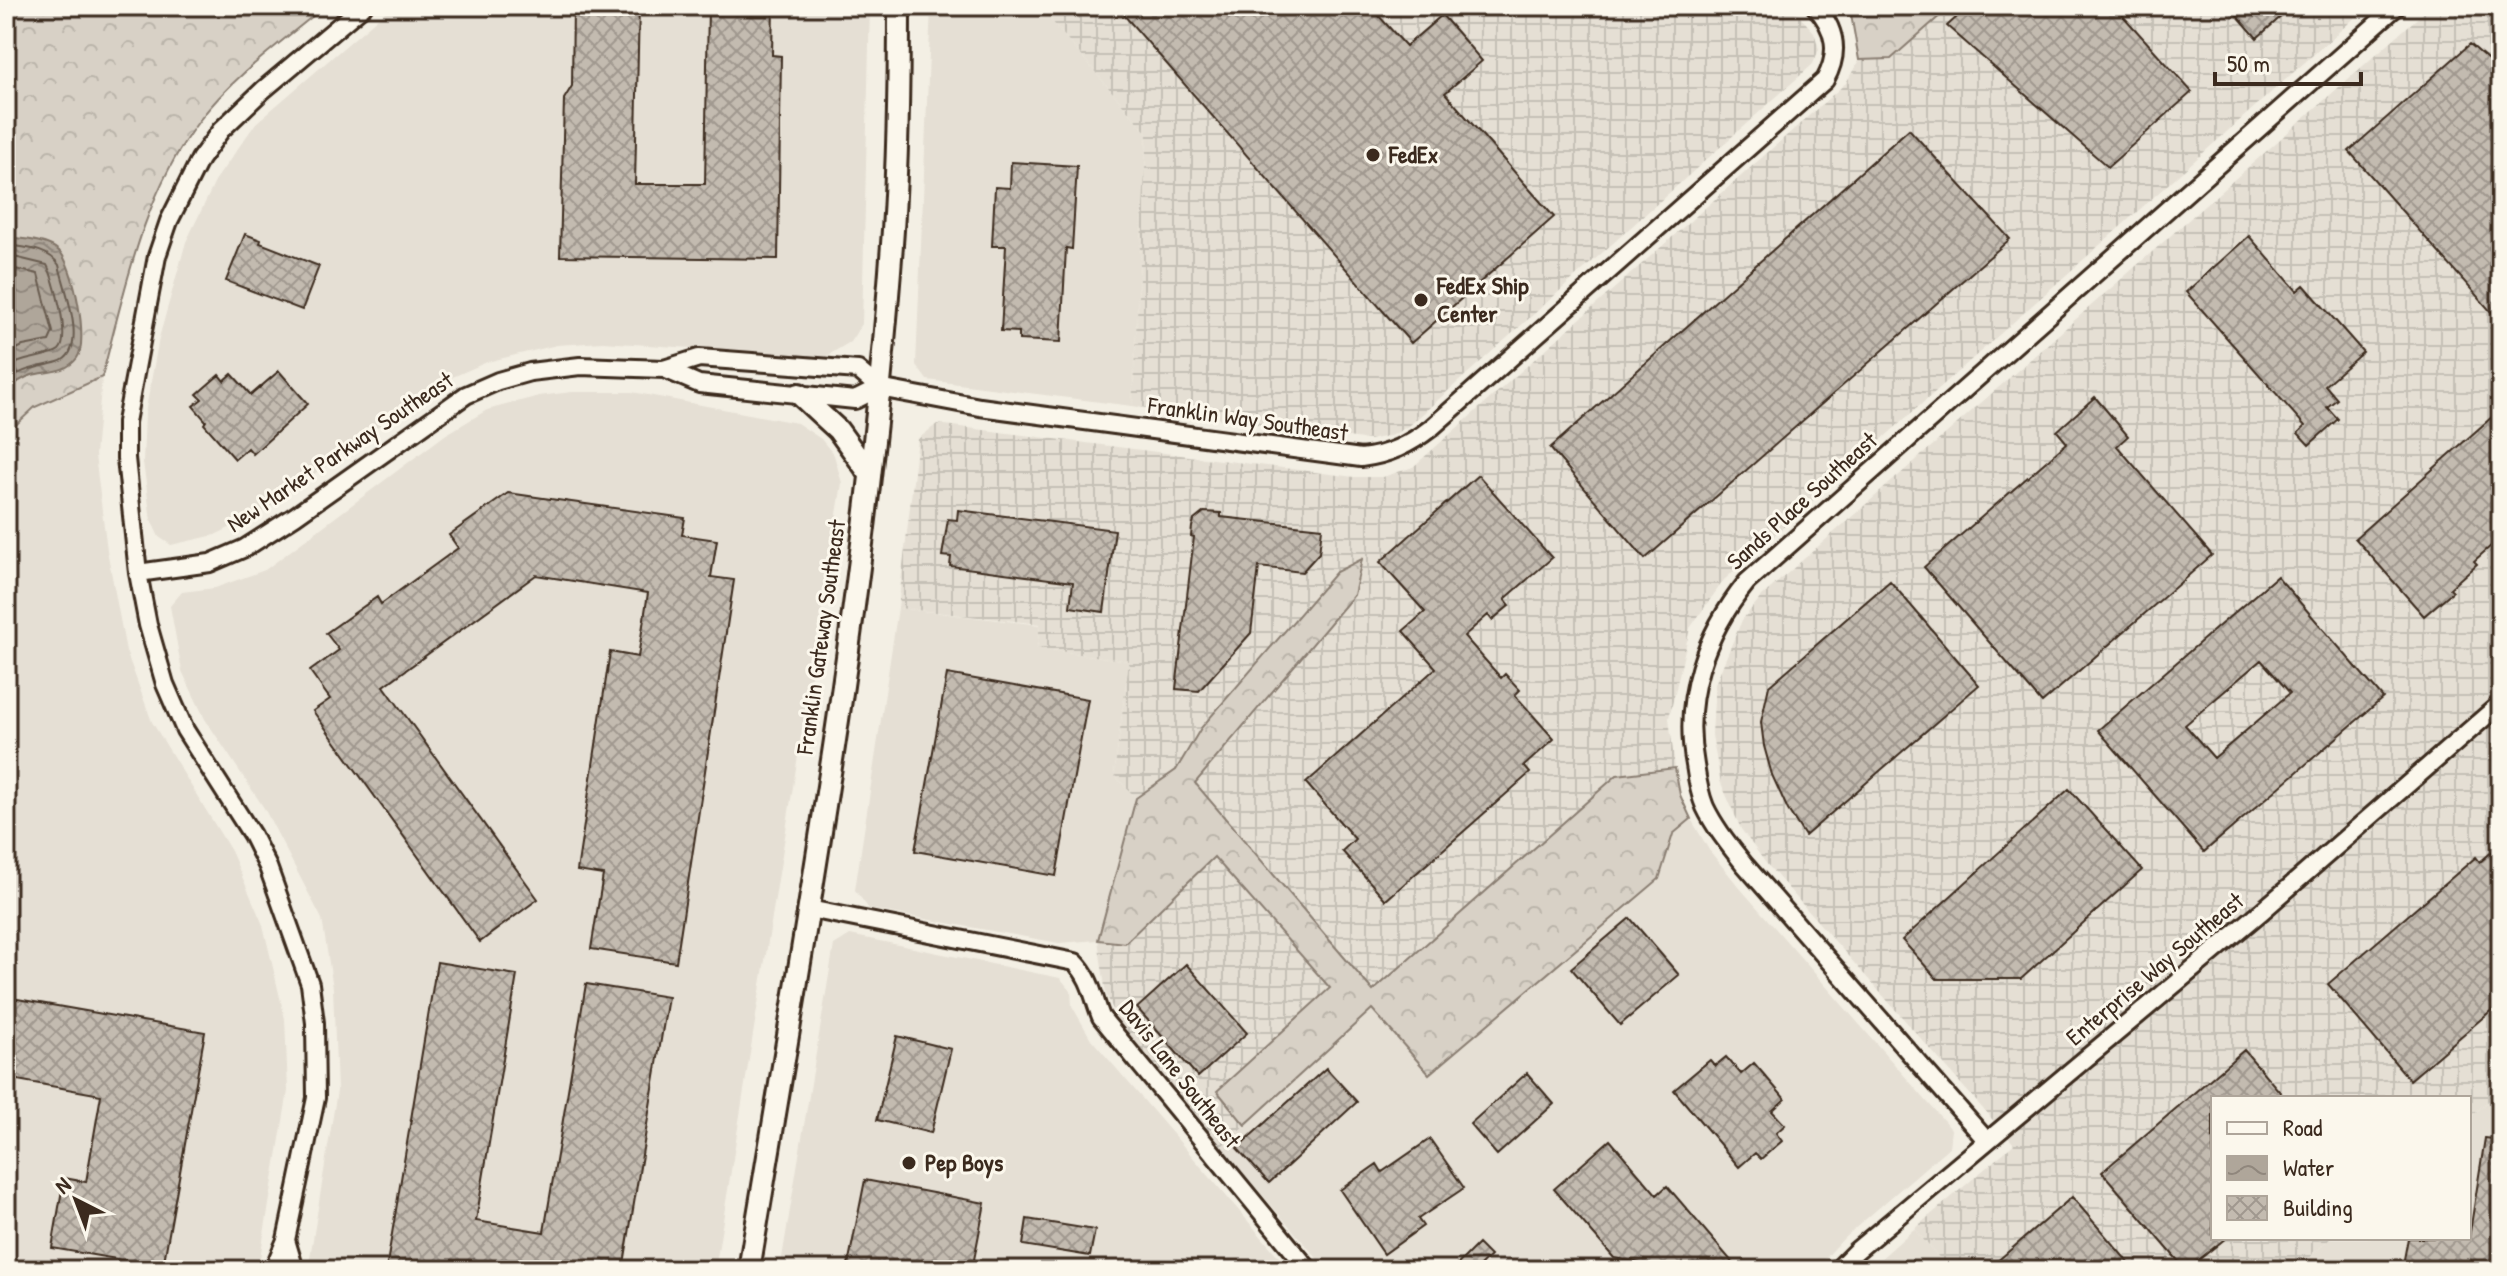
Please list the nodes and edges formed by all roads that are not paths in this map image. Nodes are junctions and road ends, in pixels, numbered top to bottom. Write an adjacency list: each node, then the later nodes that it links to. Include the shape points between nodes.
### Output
1 (363, 6): 9 (street, via 221,130 169,221 157,256 126,422)
2 (899, 6): 6 (street, Franklin Gateway Southeast, via 893,228)
3 (1815, 6): 6 (street, Franklin Way Southeast, via 1835,47 1825,80 1431,428 1395,451 1361,458 980,407)
4 (2397, 6): 12 (street, Sands Place Southeast, via 1755,574 1727,606 1700,662 1691,716 1692,751 1705,806 1718,829)
5 (664, 369): 6 (street, New Market Parkway Southeast, via 699,358 858,370); 7 (street, New Market Parkway Southeast, via 699,384); 9 (street, New Market Parkway Southeast, via 580,366 498,381 466,395 245,548 210,563)
6 (879, 388): 7 (street, New Market Parkway Southeast, via 855,400); 8 (street, Franklin Gateway Southeast)
7 (799, 394): 8 (street, via 838,430)
8 (869, 473): 11 (street, Franklin Gateway Southeast)
9 (138, 573): 13 (street, via 165,684 185,730 268,867 310,984 316,1098)
10 (2501, 703): 12 (street, Enterprise Way Southeast)
11 (809, 909): 16 (street, Franklin Gateway Southeast); 17 (street, Davis Lane Southeast, via 1075,962 1085,972 1101,1017)
12 (1987, 1141): 18 (street, Enterprise Way Southeast)
13 (286, 1240): 14 (street); 15 (street)
14 (273, 1270)
15 (295, 1270)
16 (749, 1270)
17 (1309, 1270)
18 (1837, 1270)

